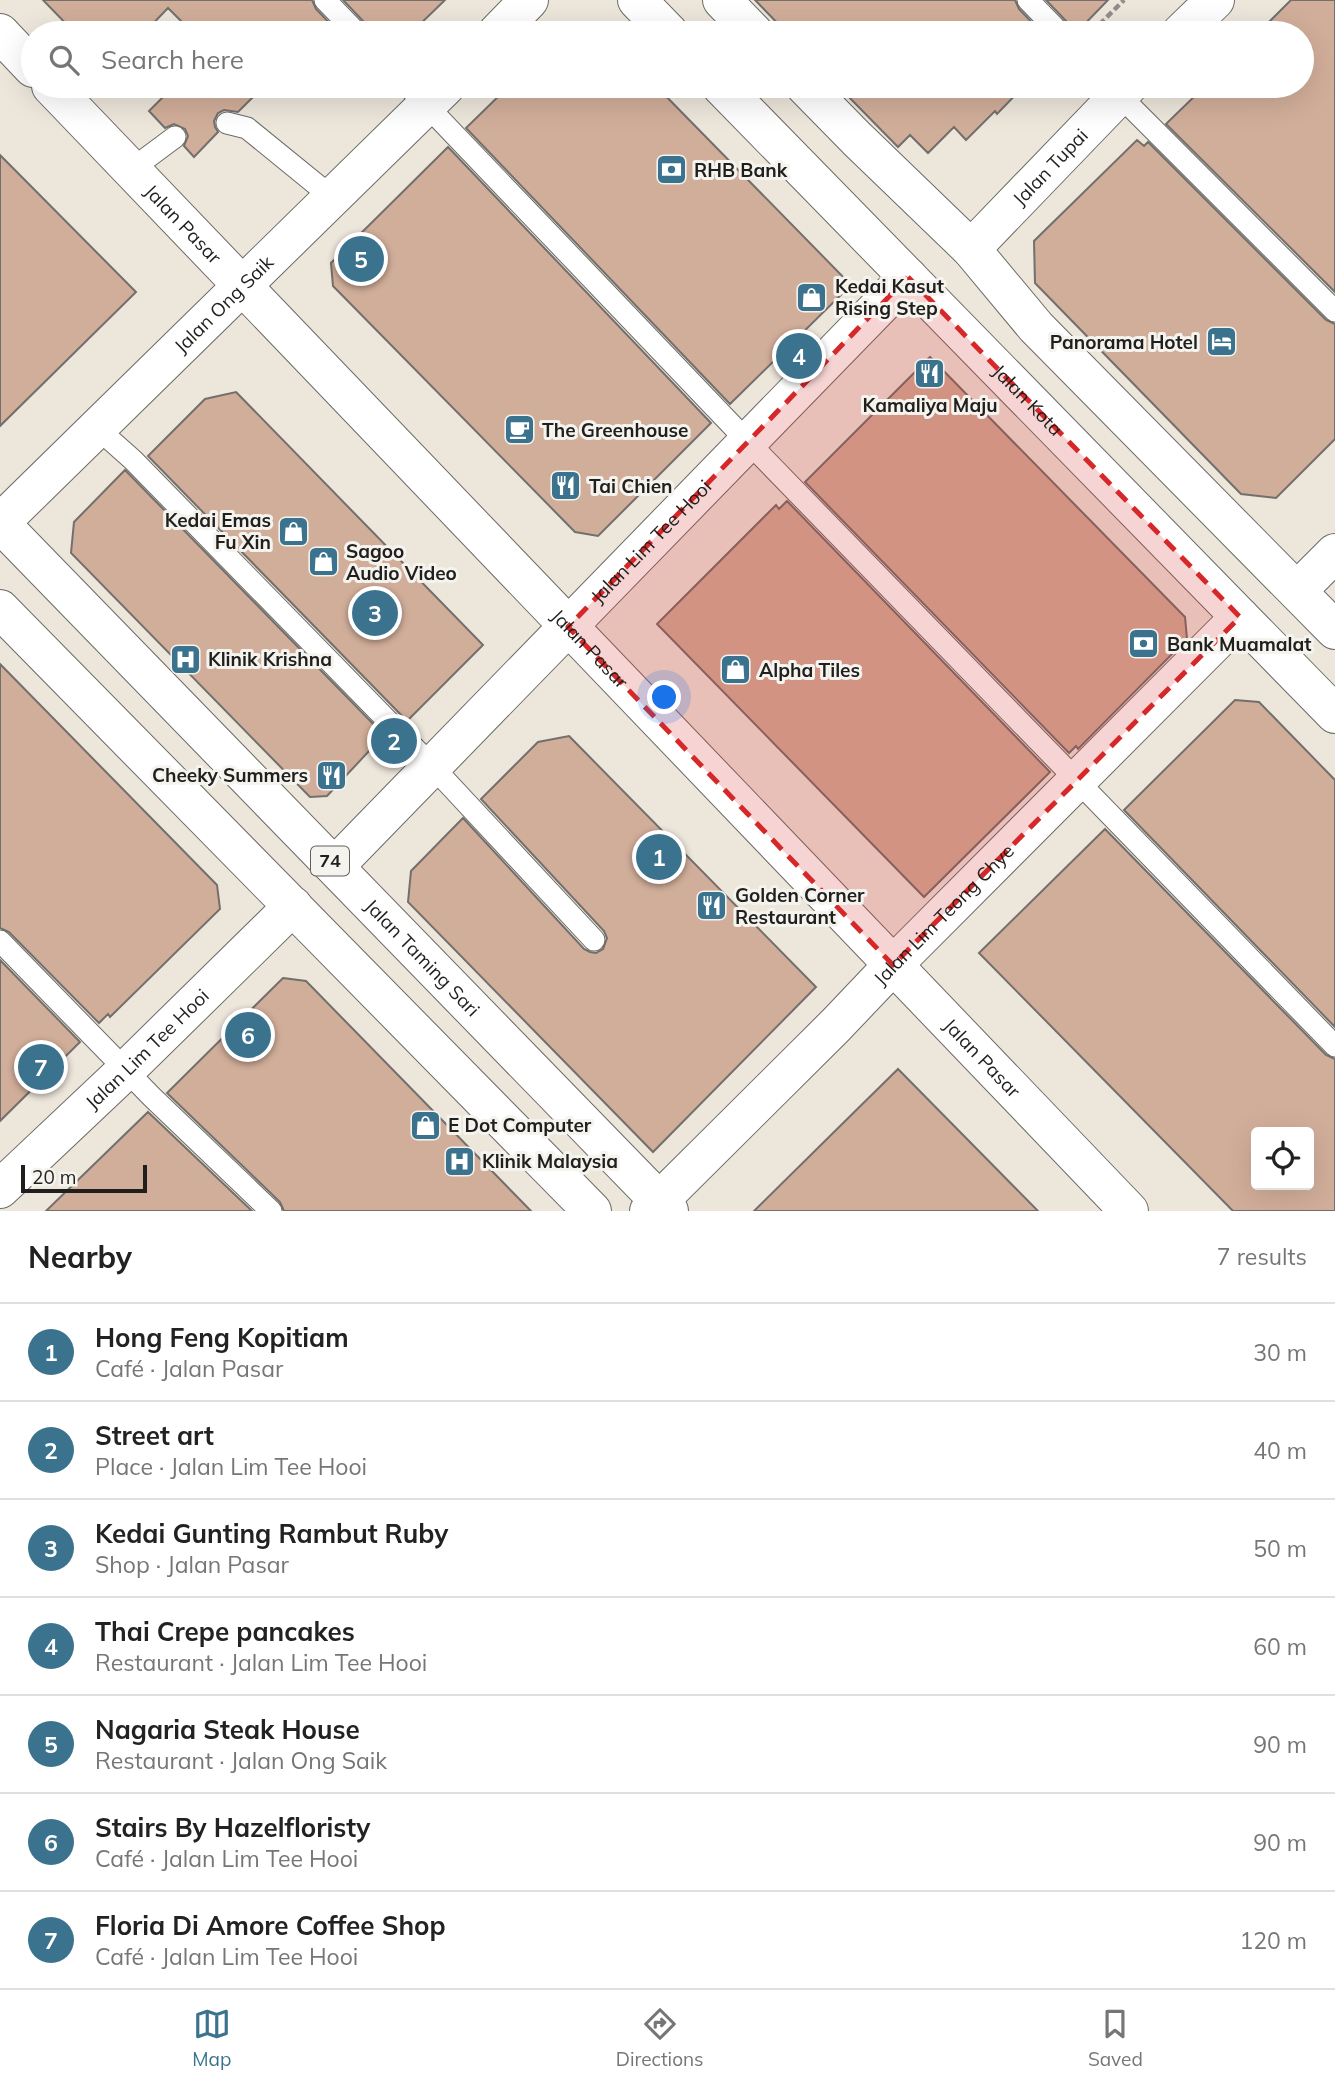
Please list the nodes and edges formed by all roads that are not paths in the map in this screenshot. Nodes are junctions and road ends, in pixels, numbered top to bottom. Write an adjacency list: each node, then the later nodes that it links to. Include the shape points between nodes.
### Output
1 (326, 0): 7 (lane)
2 (529, 0): 8 (main road)
3 (637, 0): 9 (main road)
4 (722, 0): 10 (main road)
5 (1028, 0): 11 (lane)
6 (1215, 0): 12 (main road)
7 (346, 21)
8 (509, 21)
9 (657, 21)
10 (742, 21)
11 (1048, 21)
12 (1193, 21)
13 (0, 33): 14 (main road)
14 (21, 55)
15 (63, 98): 24 (main road, Jalan Pasar)
16 (422, 98): 25 (main road, Jalan Ong Saik)
17 (433, 98): 31 (lane)
18 (733, 98): 27 (main road, Jalan Kota)
19 (817, 98): 26 (main road)
20 (1111, 98): 26 (main road, Jalan Tupai)
21 (1128, 98): 29 (lane)
22 (227, 123): 25 (lane, via 247,128)
23 (175, 137): 24 (lane)
24 (132, 169): 28 (main road, Jalan Pasar)
25 (334, 198): 28 (main road, Jalan Ong Saik)
26 (971, 249): 34 (main road, via 1036,327)
27 (908, 277): 31 (main road, Jalan Lim Tee Hooi); 36 (main road, Jalan Kota)
28 (243, 285): 30 (main road, Jalan Ong Saik); 37 (main road, Jalan Pasar)
29 (1335, 311)
30 (97, 428): 32 (main road, Jalan Ong Saik); 40 (lane)
31 (748, 442): 37 (main road, Jalan Lim Tee Hooi); 41 (lane)
32 (0, 523): 42 (main road, Jalan Taming Sari / 74)
33 (1335, 553): 34 (main road)
34 (1297, 591): 38 (main road)
35 (0, 609): 43 (main road)
36 (1240, 617): 39 (main road, Jalan Kota); 41 (main road, Jalan Lim Teong Chye)
37 (568, 627): 40 (main road, Jalan Lim Tee Hooi); 46 (main road, Jalan Pasar)
38 (1335, 630)
39 (1335, 714)
40 (432, 766): 42 (main road, Jalan Lim Tee Hooi); 44 (lane)
41 (1077, 781): 46 (main road, Jalan Lim Teong Chye); 47 (lane)
42 (335, 866): 50 (main road, Jalan Taming Sari / 74)
43 (293, 906): 48 (main road, Jalan Lim Tee Hooi); 52 (main road)
44 (594, 940)
45 (0, 941): 48 (lane)
46 (893, 965): 50 (main road, Jalan Lim Teong Chye); 53 (main road, Jalan Pasar)
47 (1335, 1046)
48 (126, 1070): 49 (main road, Jalan Lim Tee Hooi); 51 (lane)
49 (0, 1189)
50 (659, 1208)
51 (271, 1211)
52 (592, 1211)
53 (1129, 1211)

